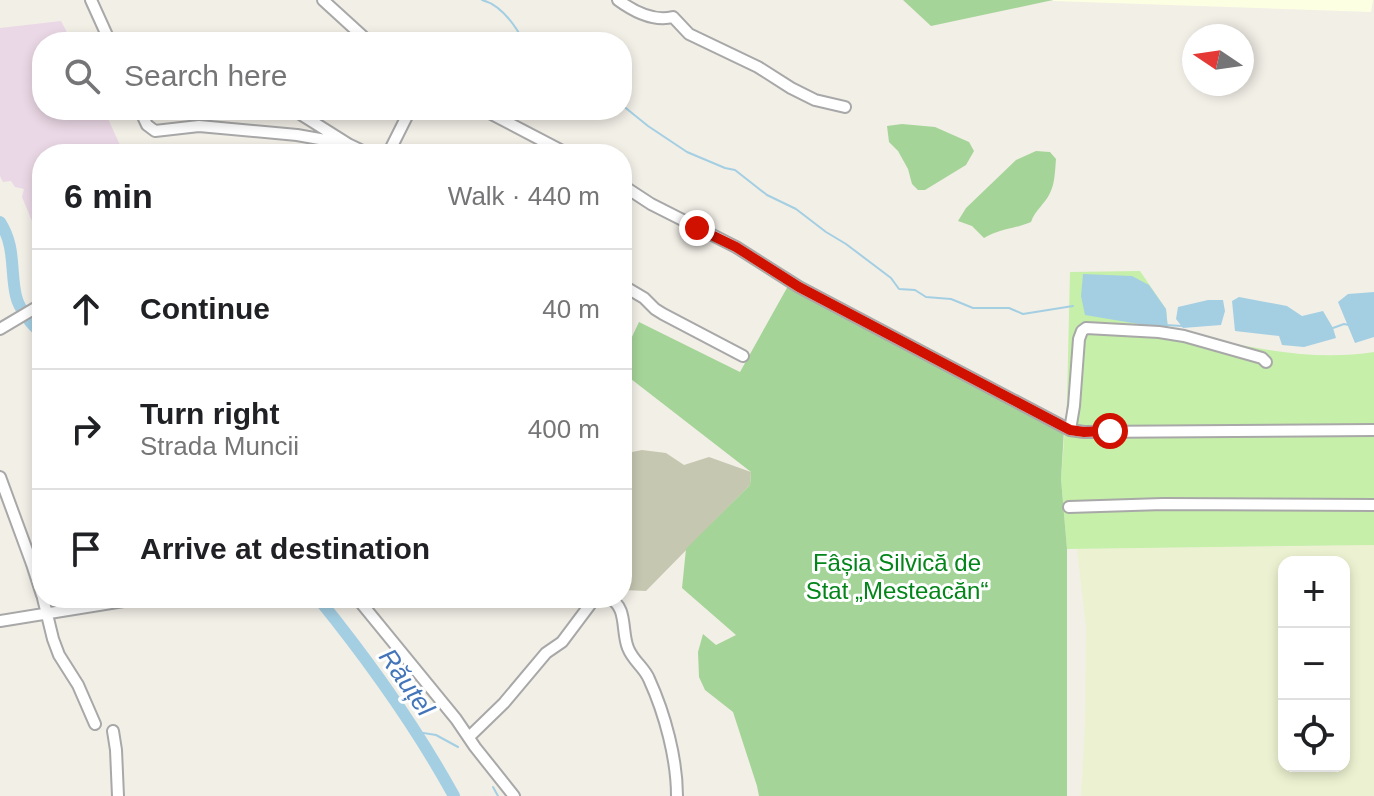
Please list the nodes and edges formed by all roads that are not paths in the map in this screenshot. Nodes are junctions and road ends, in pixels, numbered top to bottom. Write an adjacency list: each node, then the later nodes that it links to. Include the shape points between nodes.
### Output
1 (91, 0): 4 (street)
2 (323, 0): 5 (street)
3 (618, 0): 6 (street, via 651,17 673,17 689,34 791,88)
4 (105, 32)
5 (358, 32)
6 (845, 107)
7 (146, 120): 11 (street, via 158,131 199,126)
8 (310, 120): 11 (street)
9 (405, 120): 12 (street)
10 (503, 120): 13 (street)
11 (348, 144)
12 (393, 144)
13 (549, 144)
14 (632, 192): 20 (street)
15 (632, 291): 18 (street, via 663,314)
16 (32, 311): 17 (street)
17 (0, 329)
18 (743, 356)
19 (1266, 362): 20 (street, via 1184,336 1086,328 1079,339)
20 (1070, 430): 21 (street)
21 (1374, 430)
22 (0, 477): 25 (street)
23 (1374, 505): 24 (street)
24 (1069, 507)
25 (32, 564)
26 (46, 608): 31 (street)
27 (79, 608): 31 (street)
28 (366, 608): 35 (street)
29 (588, 608): 35 (street, via 562,642)
30 (620, 608): 38 (street, via 630,654 646,673 670,741)
31 (47, 613): 32 (street); 33 (street, via 59,655)
32 (0, 621)
33 (95, 724)
34 (113, 731): 36 (street)
35 (469, 737): 37 (street)
36 (118, 796)
37 (514, 796)
38 (677, 796)

